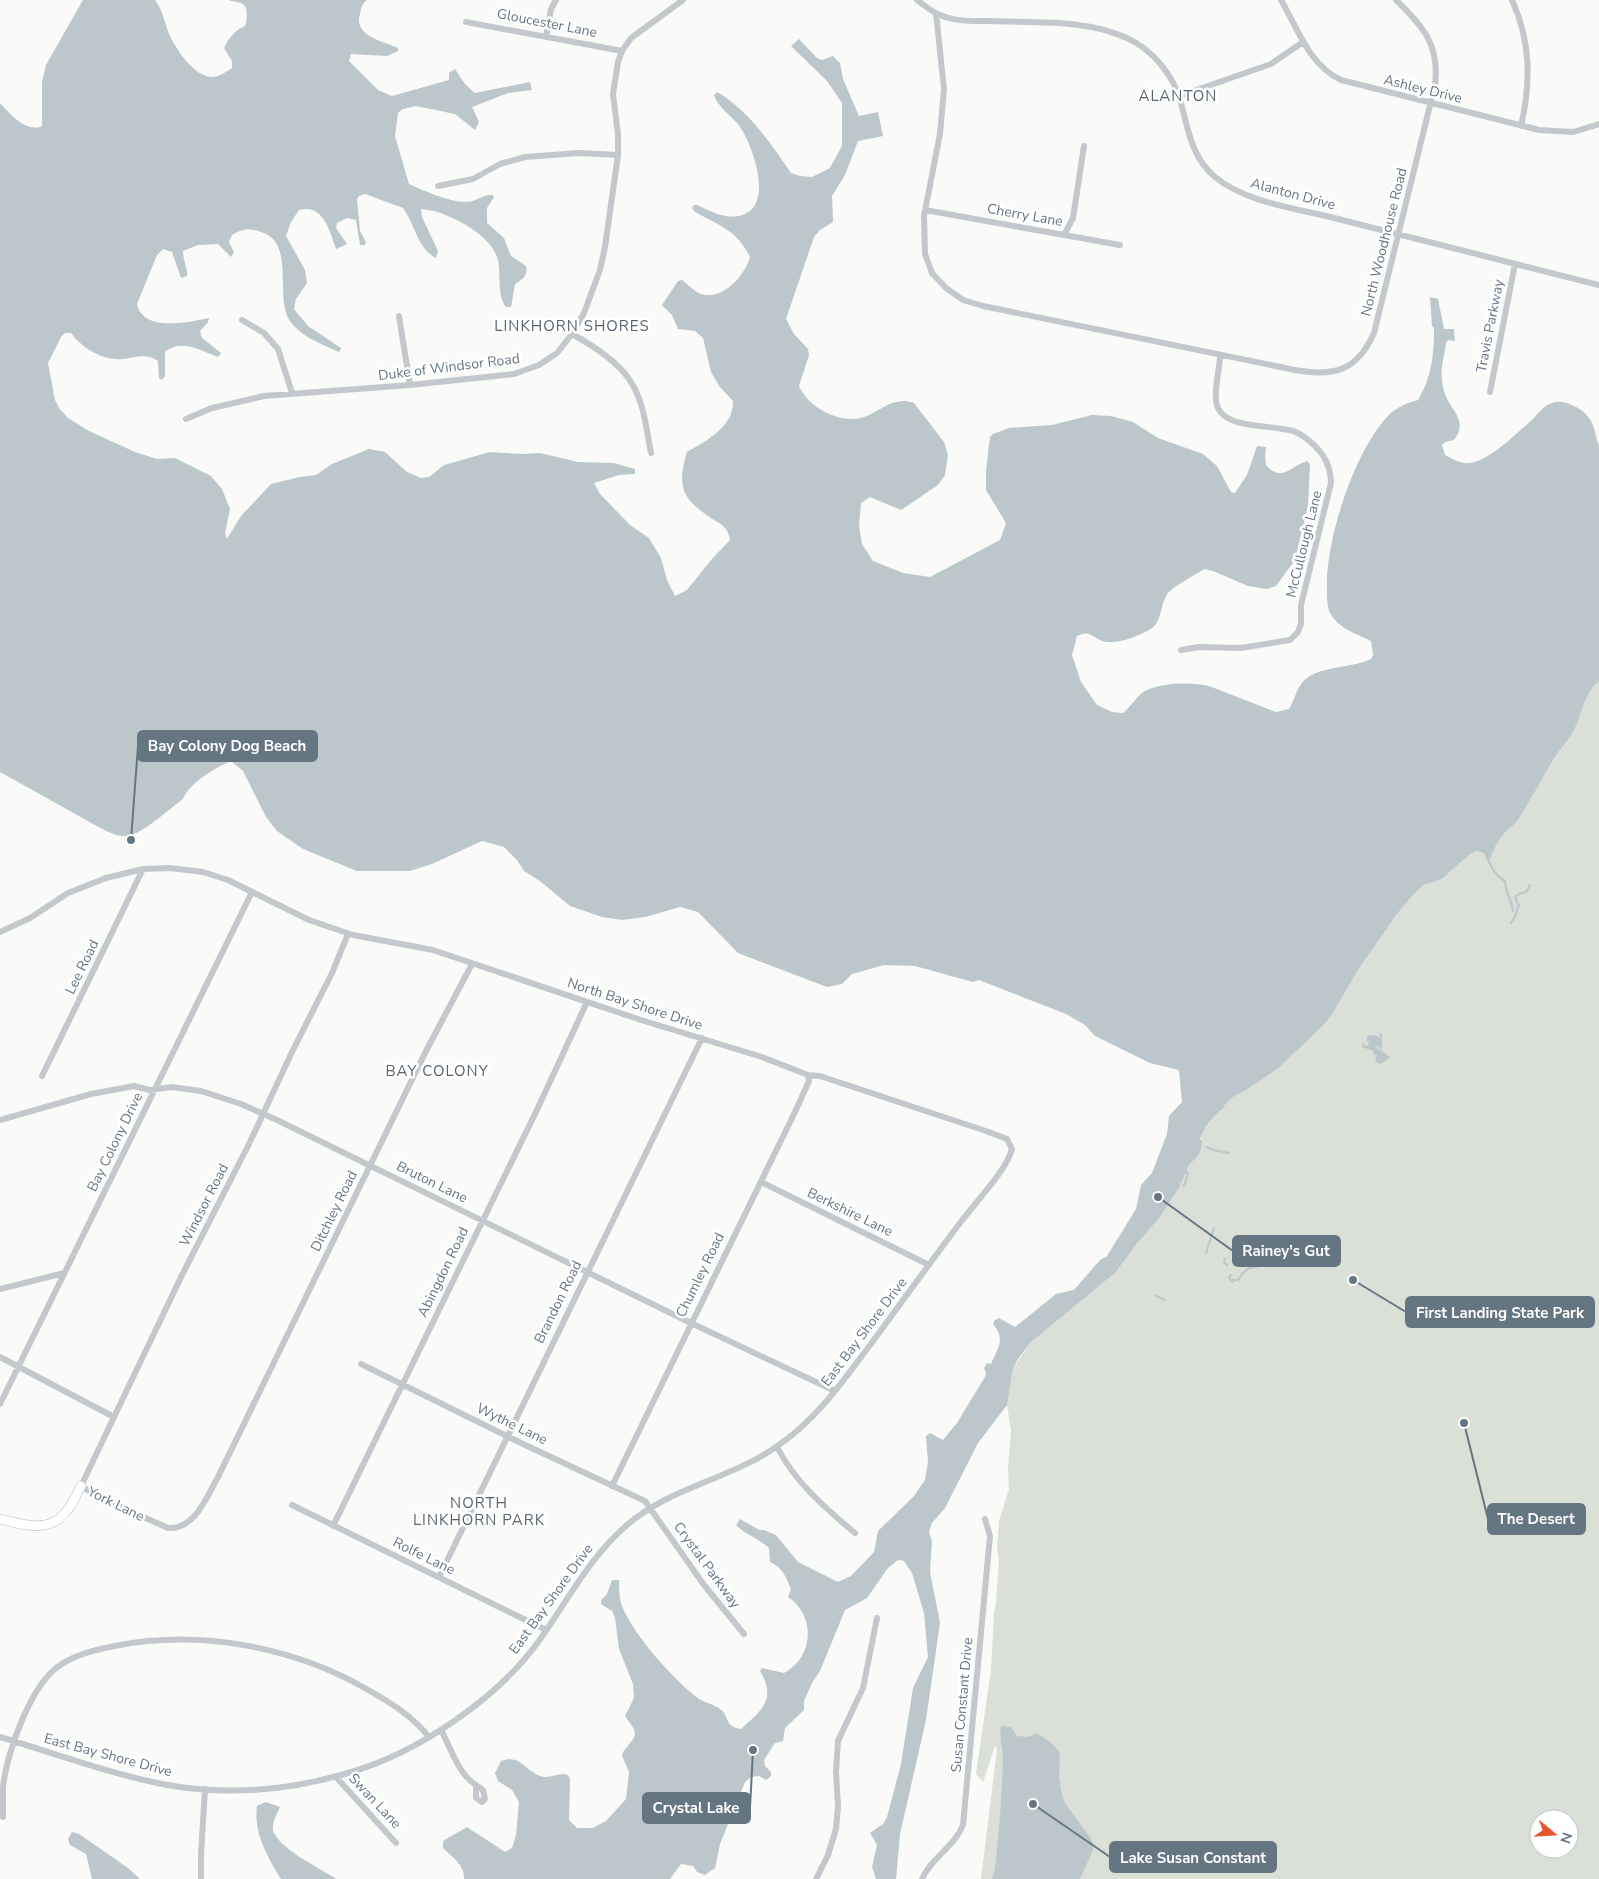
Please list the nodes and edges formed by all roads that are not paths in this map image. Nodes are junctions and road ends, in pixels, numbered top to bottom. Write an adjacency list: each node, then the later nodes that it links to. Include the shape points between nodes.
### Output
1 (556, 0): 10 (street)
2 (683, 0): 7 (street, Duke of Windsor Road)
3 (917, 0): 8 (street, Alanton Drive)
4 (1281, 0): 11 (street, Ashley Drive)
5 (1396, 0): 14 (street, North Woodhouse Road, via 1422,26 1432,47 1436,78)
6 (1512, 0): 16 (street, via 1529,63)
7 (674, 2): 12 (street, Duke of Windsor Road, via 637,33)
8 (936, 13): 13 (street, Alanton Drive, via 959,20 1084,24 1108,30 1150,53 1171,78); 20 (street, via 944,89 940,134)
9 (466, 22): 10 (street, Gloucester Lane)
10 (546, 37): 12 (street, Gloucester Lane)
11 (1303, 42): 13 (street, via 1271,64); 14 (street, Ashley Drive, via 1319,65 1336,78)
12 (622, 51): 18 (street, Duke of Windsor Road, via 613,86)
13 (1179, 96): 21 (street, Alanton Drive, via 1200,160 1210,173 1228,186 1250,196)
14 (1431, 103): 16 (street, Ashley Drive); 21 (street, North Woodhouse Road)
15 (1599, 124): 16 (street, Ashley Drive, via 1567,133)
16 (1521, 126)
17 (1084, 146): 22 (street, via 1073,218)
18 (618, 155): 19 (street, via 580,153 525,157 500,164 467,182); 28 (street, Duke of Windsor Road, via 600,270 584,313)
19 (438, 186)
20 (925, 210): 22 (street, Cherry Lane); 29 (street, North Woodhouse Road, via 923,243 927,262 938,281 960,298 983,306)
21 (1398, 234): 24 (street, Alanton Drive); 29 (street, North Woodhouse Road, via 1374,333 1349,366 1338,371 1314,373)
22 (1064, 235): 23 (street, Cherry Lane)
23 (1120, 245)
24 (1516, 264): 25 (street, Alanton Drive); 31 (street, Travis Parkway)
25 (1599, 285)
26 (399, 316): 30 (street)
27 (242, 320): 32 (street, via 264,333 278,349)
28 (572, 334): 30 (street, Duke of Windsor Road, via 548,359 523,372); 34 (street, via 596,348 629,378 642,407)
29 (1220, 355): 35 (street, McCullough Lane, via 1216,399 1220,413 1234,422 1302,435 1323,456 1330,470 1331,483 1301,604 1302,624 1298,632 1290,640 1240,648)
30 (410, 385): 32 (street, Duke of Windsor Road)
31 (1490, 392)
32 (292, 393): 33 (street, Duke of Windsor Road, via 229,403)
33 (186, 419)
34 (652, 452)
35 (1181, 650)
36 (143, 869): 37 (street, North Bay Shore Drive, via 203,872); 38 (street, North Bay Shore Drive, via 84,885); 44 (street, Lee Road)
37 (252, 892): 39 (street, North Bay Shore Drive, via 309,920); 45 (street, Bay Colony Drive)
38 (0, 932)
39 (348, 934): 40 (street, North Bay Shore Drive, via 433,950); 46 (street, Windsor Road)
40 (472, 964): 41 (street, North Bay Shore Drive); 49 (street, Ditchley Road)
41 (587, 1002): 42 (street, North Bay Shore Drive); 51 (street, Abingdon Road)
42 (702, 1038): 43 (street, North Bay Shore Drive); 53 (street, Brandon Road)
43 (808, 1075): 48 (street, North Bay Shore Drive, via 820,1076 986,1130); 50 (street, Chumley Road, via 809,1081)
44 (42, 1076)
45 (155, 1089): 46 (street, Bruton Lane, via 171,1087 201,1091); 47 (street, Bruton Lane, via 130,1086); 54 (street, Bay Colony Drive)
46 (263, 1113): 49 (street, Bruton Lane); 63 (street, Windsor Road)
47 (0, 1120)
48 (1010, 1142): 52 (street, East Bay Shore Drive, via 1010,1158)
49 (370, 1166): 51 (street, Bruton Lane); 66 (street, Ditchley Road)
50 (761, 1182): 52 (street, Berkshire Lane); 56 (street, Chumley Road)
51 (482, 1221): 53 (street, Bruton Lane); 60 (street, Abingdon Road)
52 (929, 1266): 61 (street, East Bay Shore Drive)
53 (587, 1272): 56 (street, Bruton Lane); 64 (street, Brandon Road)
54 (64, 1273): 55 (street); 59 (street, Bay Colony Drive)
55 (0, 1289)
56 (691, 1323): 61 (street, Bruton Lane); 68 (street, Chumley Road)
57 (0, 1357): 59 (street)
58 (361, 1364): 60 (street, Wythe Lane)
59 (18, 1366): 62 (street, Bay Colony Drive); 63 (street)
60 (402, 1384): 64 (street, Wythe Lane); 73 (street, Abingdon Road)
61 (835, 1391): 65 (street, East Bay Shore Drive)
62 (0, 1404)
63 (114, 1417): 67 (street, Windsor Road)
64 (507, 1436): 68 (street, Wythe Lane); 75 (street, Brandon Road)
65 (777, 1447): 70 (street, East Bay Shore Drive, via 754,1461); 74 (street, via 803,1484)
66 (221, 1470): 67 (street, York Lane, via 194,1516 182,1526 173,1528)
67 (81, 1486): 71 (street, York Lane, via 68,1511 54,1523 35,1526)
68 (612, 1486): 70 (street, Wythe Lane, via 640,1498)
69 (292, 1505): 73 (street, Rolfe Lane)
70 (651, 1508): 77 (street, East Bay Shore Drive, via 600,1550); 78 (street, Crystal Parkway, via 704,1585)
71 (0, 1519)
72 (985, 1519): 90 (street, Susan Constant Drive, via 990,1536 963,1825)
73 (333, 1526): 75 (street, Rolfe Lane)
74 (855, 1533)
75 (439, 1578): 77 (street, Rolfe Lane)
76 (876, 1618): 89 (street, via 863,1688 838,1741 837,1823 828,1855)
77 (546, 1630): 79 (street, East Bay Shore Drive, via 510,1674)
78 (744, 1634)
79 (441, 1730): 81 (street, East Bay Shore Drive); 84 (street, via 462,1772)
80 (0, 1737): 82 (street, East Bay Shore Drive)
81 (429, 1737): 82 (street, via 399,1708 320,1666 259,1649 211,1641 177,1640 107,1648 65,1662 47,1676 36,1691); 83 (street, East Bay Shore Drive, via 383,1761)
82 (15, 1742): 85 (street, East Bay Shore Drive, via 129,1776); 86 (street, via 4,1787)
83 (336, 1777): 85 (street, East Bay Shore Drive, via 280,1787 227,1791); 87 (street, Swan Lane)
84 (476, 1785)
85 (206, 1789): 88 (street)
86 (3, 1817)
87 (396, 1843)
88 (201, 1879)
89 (816, 1879)
90 (922, 1879)

